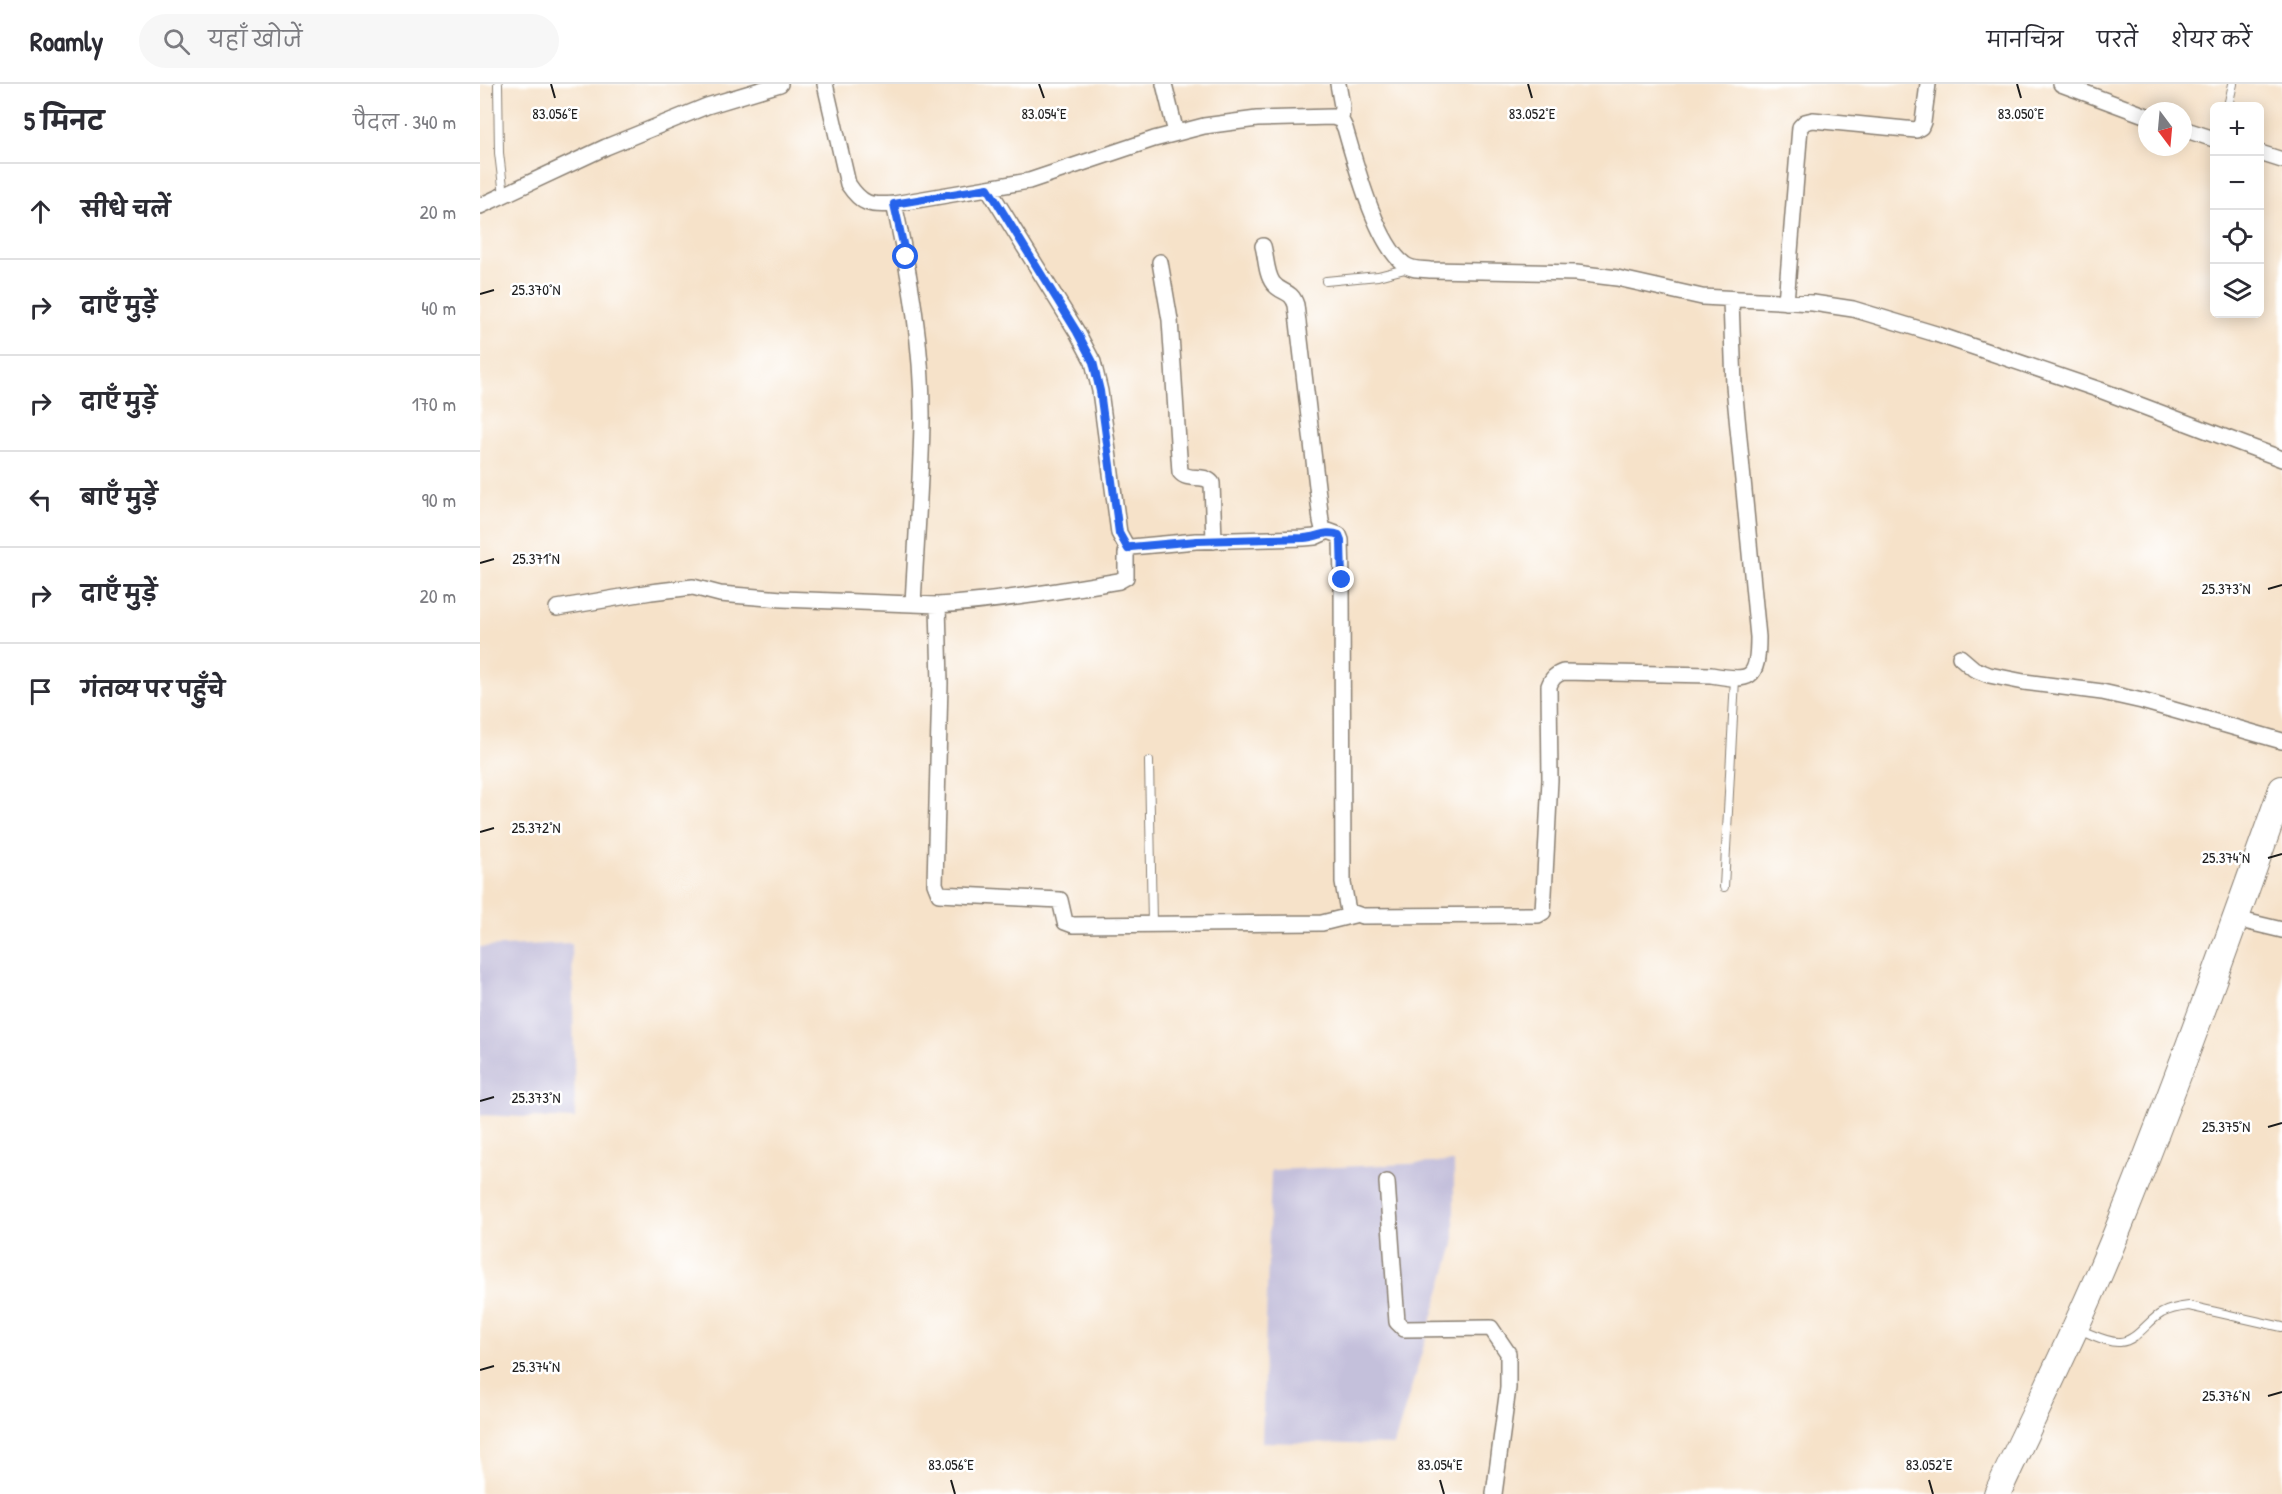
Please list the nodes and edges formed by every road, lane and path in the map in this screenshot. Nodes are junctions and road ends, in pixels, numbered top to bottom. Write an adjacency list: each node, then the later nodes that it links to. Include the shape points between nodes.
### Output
1 (498, 84): 18 (lane)
2 (780, 84): 18 (street, via 707,106 606,147)
3 (825, 84): 19 (street, via 848,184 866,203)
4 (1164, 84): 13 (street)
5 (1338, 84): 11 (street)
6 (1928, 84): 26 (street, via 1923,122 1916,130 1813,120 1800,127)
7 (2061, 84): 10 (street)
8 (2233, 84): 9 (lane)
9 (2229, 102)
10 (2138, 113)
11 (1341, 120): 13 (street, via 1257,119); 23 (street, via 1380,229 1389,247)
12 (2192, 132): 14 (street)
13 (1176, 133): 17 (street, via 1038,178)
14 (2210, 138)
15 (2264, 155): 16 (street)
16 (2282, 160)
17 (988, 188): 19 (street); 30 (street, via 1093,362 1119,533)
18 (504, 195): 20 (street)
19 (894, 204): 31 (street, via 914,304 922,420)
20 (480, 206)
21 (1263, 246): 28 (street, via 1273,284 1293,297 1296,305)
22 (1160, 262): 29 (street, via 1170,320 1180,472 1212,483)
23 (1410, 268): 24 (lane, via 1378,276); 25 (street, via 1576,273)
24 (1326, 281)
25 (1731, 300): 26 (street); 35 (street, via 1734,386 1758,637 1755,669)
26 (1786, 302): 27 (street, via 1853,309 1888,318 2100,390)
27 (2282, 459)
28 (1326, 532): 29 (street, via 1304,538); 40 (street, via 1339,535 1341,540 1343,883 1348,911)
29 (1214, 541): 30 (street)
30 (1128, 549): 32 (street, via 1126,577 1119,581)
31 (913, 604): 32 (street); 33 (street, via 720,594 693,588)
32 (938, 605): 42 (street, via 936,890 945,896 1060,900 1065,922 1073,925)
33 (557, 608)
34 (1960, 657): 36 (street, via 1989,675 2142,701)
35 (1735, 679): 39 (lane); 40 (street, via 1711,675 1556,674 1549,686 1550,780 1543,912)
36 (2282, 741)
37 (1149, 761): 42 (lane)
38 (2282, 789): 41 (highway)
39 (1724, 887)
40 (1354, 915): 42 (street, via 1322,923)
41 (2236, 919): 43 (street); 46 (highway)
42 (1152, 924)
43 (2282, 930)
44 (1387, 1182): 47 (street, via 1397,1322 1404,1329 1491,1328 1508,1353 1508,1388)
45 (2282, 1327): 46 (lane, via 2189,1306 2161,1313 2121,1342)
46 (2075, 1329): 48 (highway)
47 (1494, 1494)
48 (1997, 1494)

